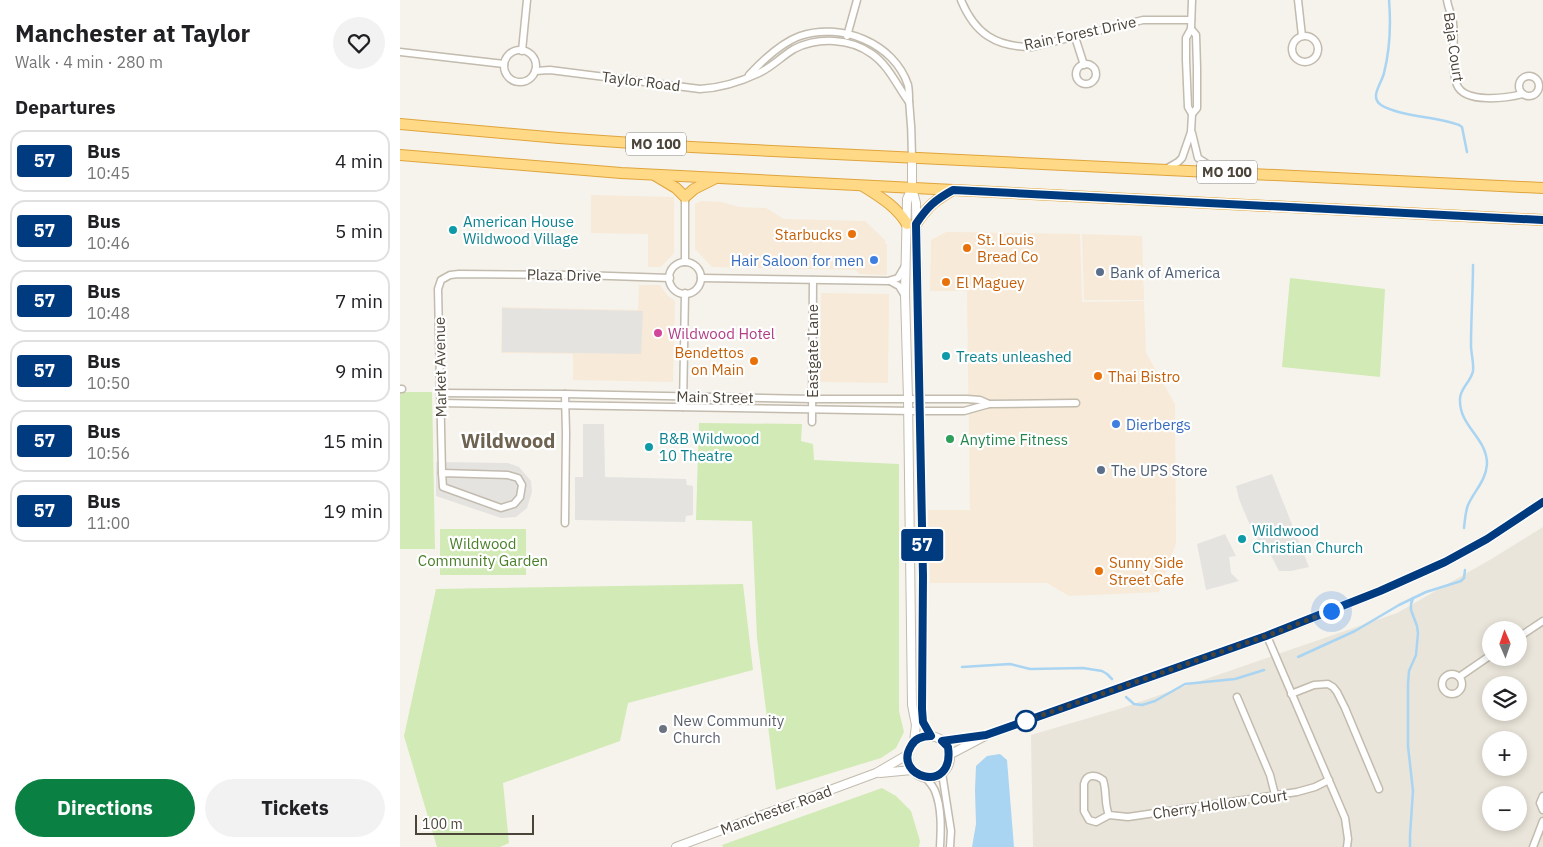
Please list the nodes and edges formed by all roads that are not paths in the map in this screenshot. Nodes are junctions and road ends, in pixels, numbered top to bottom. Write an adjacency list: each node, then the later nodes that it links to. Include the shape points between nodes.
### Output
1 (527, 0): 13 (street)
2 (857, 0): 9 (street)
3 (961, 0): 11 (street, Rain Forest Drive, via 979,29 1004,43 1032,47)
4 (1192, 0): 7 (street)
5 (1298, 0): 10 (street)
6 (1447, 0): 19 (street, Baja Court, via 1453,21 1458,86 1466,93 1480,97 1502,98)
7 (1191, 20): 8 (street); 11 (street, Rain Forest Drive, via 1143,20)
8 (1191, 30): 21 (street, via 1186,38 1186,60 1188,107); 21 (street, via 1196,36 1197,68 1197,108)
9 (847, 34): 12 (street); 18 (street, Taylor Road, via 815,33 794,38); 20 (street, Taylor Road, via 872,42 884,51 903,74)
10 (1302, 36): 10 (street, via 1292,45 1293,54 1299,61 1308,62 1318,52 1317,43)
11 (1075, 37): 16 (street)
12 (846, 42): 18 (street, Taylor Road, via 805,45); 20 (street, Taylor Road, via 860,47 881,62)
13 (522, 51): 15 (street, via 509,55); 17 (street, via 533,58)
14 (400, 52): 15 (street)
15 (504, 64): 17 (street, via 506,75 518,82 527,81)
16 (1084, 65)
17 (535, 70): 18 (street, Taylor Road, via 700,89 716,88)
18 (746, 78)
19 (1522, 94)
20 (909, 102): 25 (street, Taylor Road)
21 (1192, 114): 23 (street)
22 (400, 124): 25 (highway, MO 100, via 603,142)
23 (1191, 132): 26 (street, via 1182,158); 27 (street, via 1198,158)
24 (400, 155): 28 (highway, MO 100)
25 (912, 158): 26 (highway, MO 100); 31 (street, Taylor Road)
26 (1165, 170): 27 (highway, MO 100)
27 (1220, 171): 32 (highway, MO 100)
28 (655, 175): 29 (highway, MO 100); 34 (highway)
29 (714, 178): 30 (highway, MO 100); 34 (highway)
30 (862, 186): 31 (highway, MO 100); 36 (highway, via 888,202)
31 (912, 188): 33 (highway, MO 100); 36 (street, Taylor Road, via 916,199)
32 (1543, 188)
33 (953, 190): 35 (highway, MO 100); 36 (highway, via 930,205)
34 (685, 197): 37 (street)
35 (1543, 220)
36 (911, 224): 38 (street, Taylor Road); 51 (street, Taylor Road)
37 (685, 262): 40 (street, via 674,267); 41 (street, via 699,270)
38 (905, 266): 43 (street, via 898,278); 45 (street, Taylor Road)
39 (458, 274): 40 (street, Plaza Drive); 46 (street, Market Avenue, via 441,280 438,289)
40 (670, 278): 44 (street, via 674,289)
41 (701, 278): 42 (street); 44 (street, via 698,287)
42 (813, 280): 43 (street); 49 (street, Eastgate Lane)
43 (888, 281): 45 (street, via 899,286)
44 (685, 294): 48 (street)
45 (905, 296): 50 (street, Taylor Road)
46 (441, 393): 47 (street, Main Street); 52 (street, Market Avenue)
47 (565, 394): 48 (street, Main Street); 55 (street)
48 (684, 396): 49 (street, Main Street); 56 (street)
49 (812, 399): 50 (street, Main Street); 57 (street, Eastgate Lane)
50 (908, 399): 51 (street, Main Street); 58 (street, Taylor Road)
51 (920, 399): 54 (street, Main Street, via 967,399); 59 (street, Taylor Road)
52 (441, 403): 55 (street, Main Street); 61 (street, Market Avenue)
53 (1076, 403): 54 (street, Main Street)
54 (989, 404): 59 (street, Main Street, via 964,411)
55 (566, 405): 56 (street, Main Street); 63 (street)
56 (683, 407): 57 (street, Main Street)
57 (812, 410): 58 (street, Main Street); 60 (street, Eastgate Lane)
58 (908, 411): 59 (street, Main Street); 74 (street, Taylor Road)
59 (920, 411): 72 (street, Taylor Road, via 922,709 923,722)
60 (812, 422)
61 (442, 473): 61 (street, Market Avenue, via 442,487 501,508 514,504 520,497 522,485 518,478)
62 (1543, 502): 66 (street, via 1445,562)
63 (564, 523)
64 (1543, 621): 65 (street)
65 (1528, 631)
66 (1266, 636): 69 (street); 71 (street)
67 (1482, 661): 68 (street)
68 (1459, 677)
69 (1291, 694): 81 (street); 82 (street, via 1314,685 1333,687)
70 (1237, 697): 83 (street, via 1270,775)
71 (986, 735): 73 (street); 76 (street)
72 (931, 736): 73 (street); 74 (street)
73 (942, 741): 76 (street)
74 (914, 742): 75 (street)
75 (907, 755): 77 (street); 79 (street, Manchester Road)
76 (950, 755): 78 (street)
77 (912, 770): 79 (street, Manchester Road); 80 (street)
78 (942, 773): 80 (street); 92 (street, via 952,831)
79 (876, 774): 90 (street, Manchester Road)
80 (926, 778): 91 (street, via 935,790 938,804)
81 (1329, 780): 83 (street, Cherry Hollow Court, via 1306,791); 93 (street, via 1344,818 1348,839)
82 (1379, 789)
83 (1275, 795): 86 (street, Cherry Hollow Court, via 1128,817)
84 (1543, 796): 85 (street, via 1540,803)
85 (1543, 810)
86 (1109, 816): 86 (street, Cherry Hollow Court, via 1096,822 1085,815 1084,784 1089,777 1103,780)
87 (1543, 822): 88 (street)
88 (1534, 844): 89 (street)
89 (1543, 844)
90 (676, 847)
91 (940, 847)
92 (950, 847)
93 (1346, 847)

